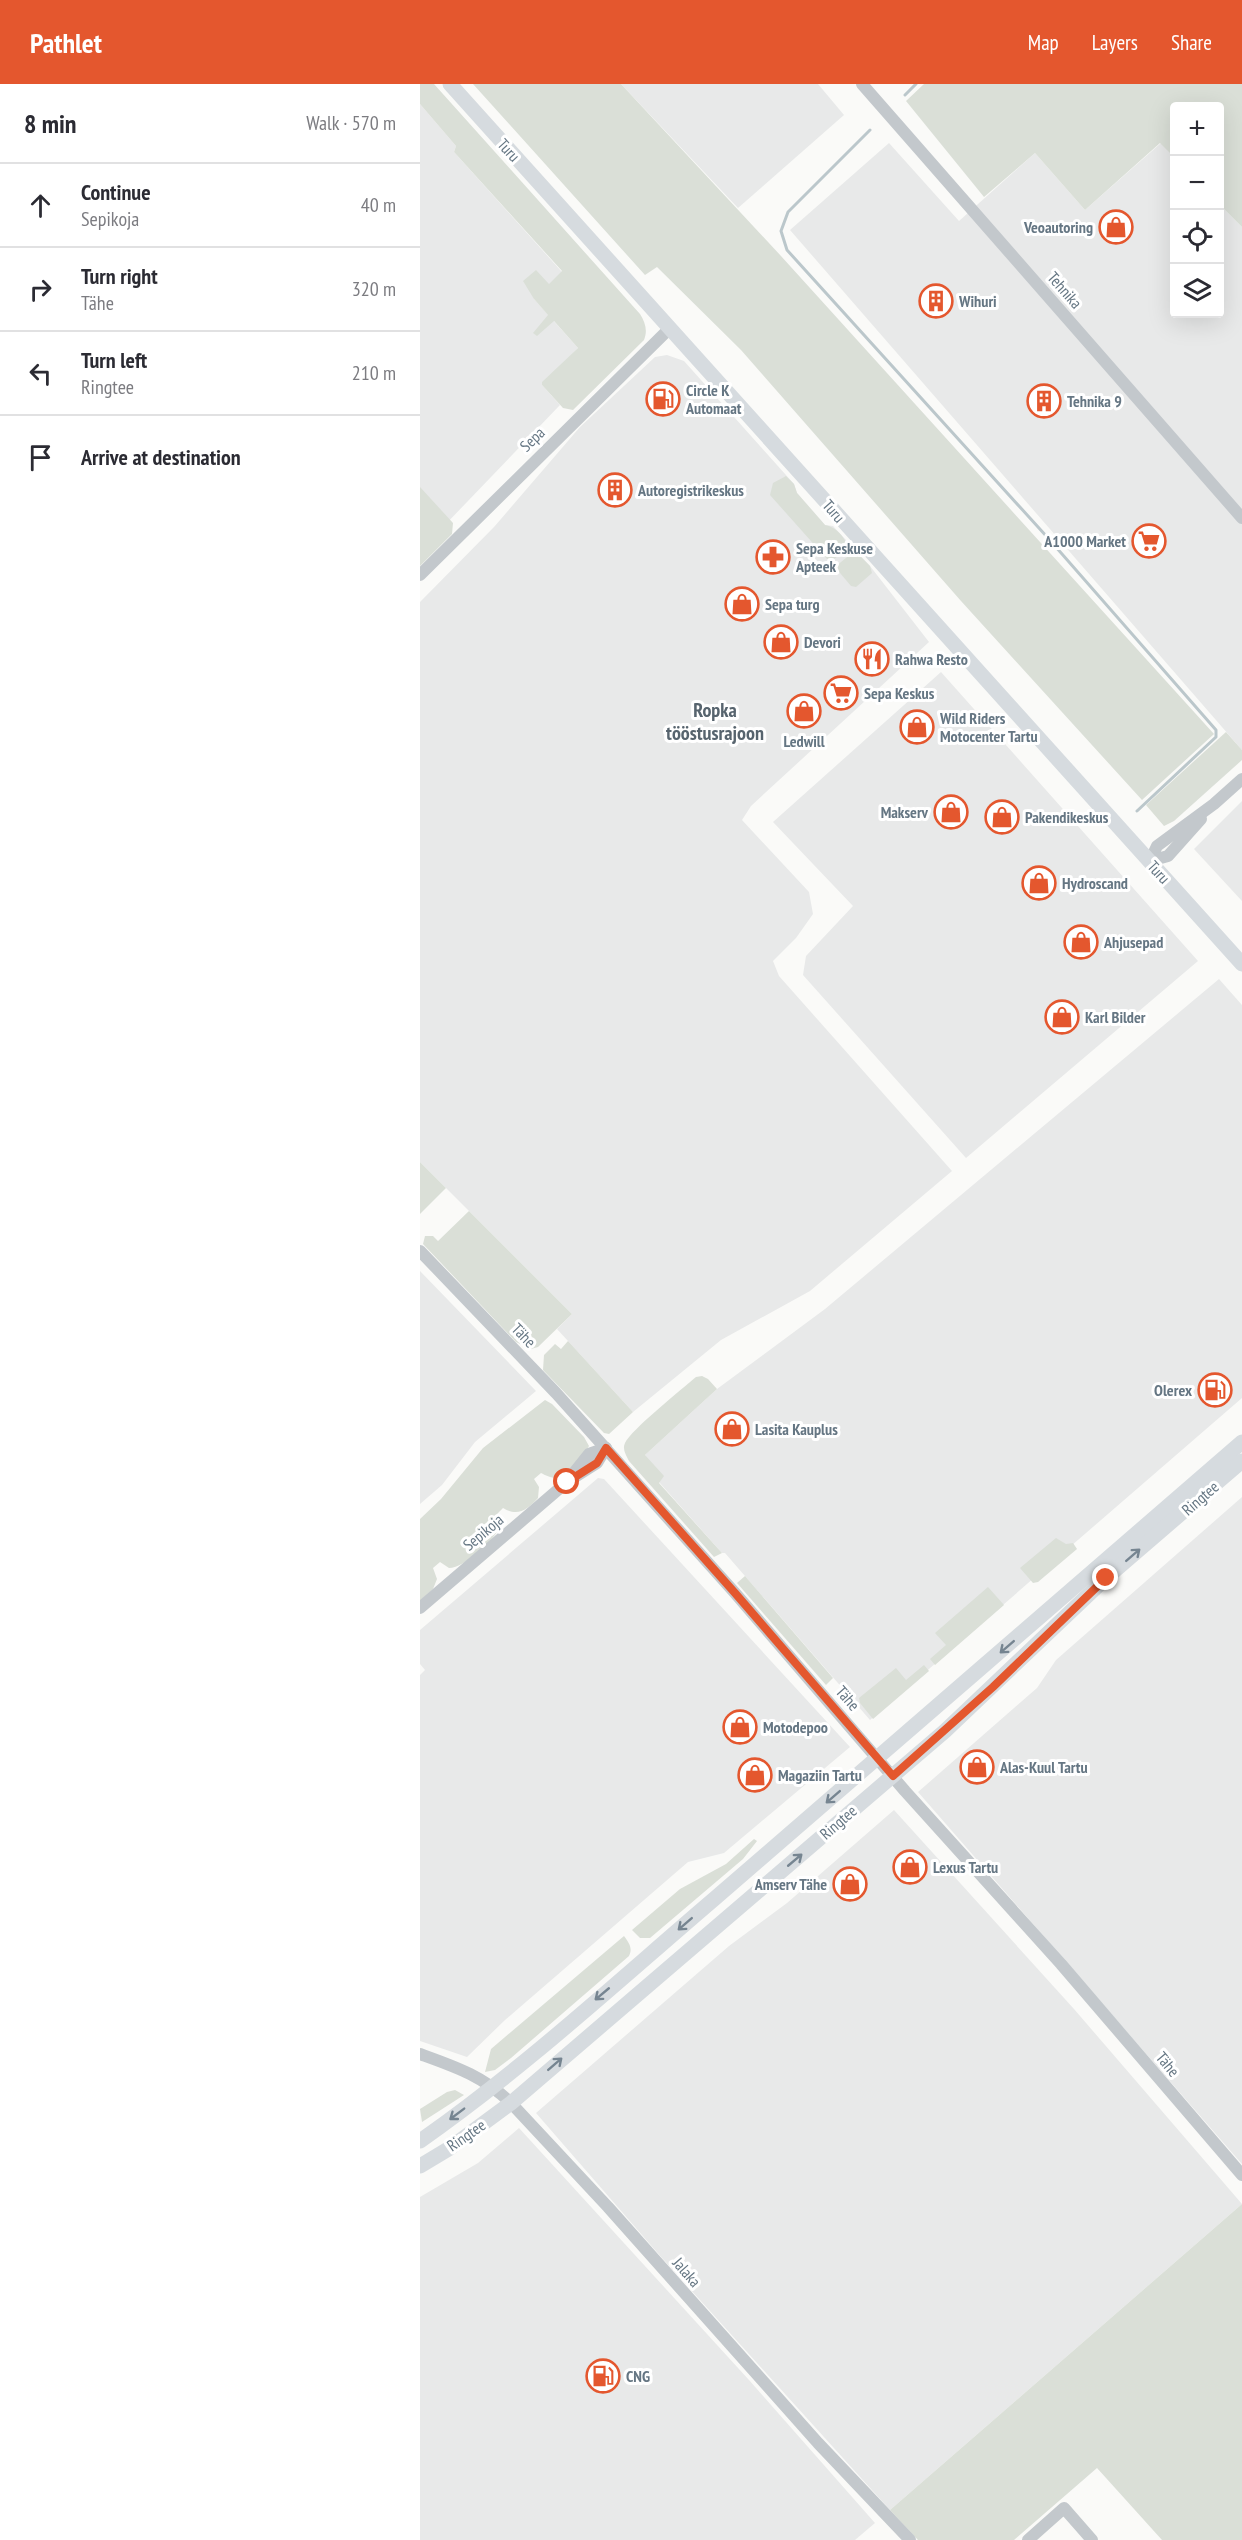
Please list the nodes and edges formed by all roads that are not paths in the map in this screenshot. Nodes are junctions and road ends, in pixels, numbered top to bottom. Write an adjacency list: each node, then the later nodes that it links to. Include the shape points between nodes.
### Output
1 (450, 84): 3 (main road, Turu)
2 (862, 84): 4 (street, Tehnika)
3 (669, 329): 5 (street, Sepa); 7 (main road, Turu)
4 (1242, 518)
5 (420, 575)
6 (1242, 779): 7 (street, via 1157,846)
7 (1150, 861): 8 (main road, Turu)
8 (1242, 964)
9 (420, 1251): 11 (street, Tähe)
10 (1242, 1442): 14 (main road, Ringtee, one-way to 14)
11 (606, 1448): 13 (street, Sepikoja, via 597,1463 567,1482); 14 (street, Tähe)
12 (1242, 1461): 15 (main road, Ringtee, one-way to 12, via 1106,1578)
13 (420, 1608)
14 (878, 1759): 15 (street, Tähe); 17 (main road, Ringtee, one-way to 17)
15 (893, 1776): 18 (main road, Ringtee, one-way to 15); 21 (street, Tähe)
16 (420, 2054): 17 (street, Jalaka)
17 (494, 2086): 18 (street, Jalaka); 19 (main road, Ringtee, one-way to 19)
18 (511, 2103): 20 (main road, Ringtee); 22 (street, Jalaka)
19 (420, 2142)
20 (420, 2166)
21 (1242, 2175)
22 (910, 2540)
23 (1028, 2540): 24 (street, via 1064,2508)
24 (1092, 2540)

